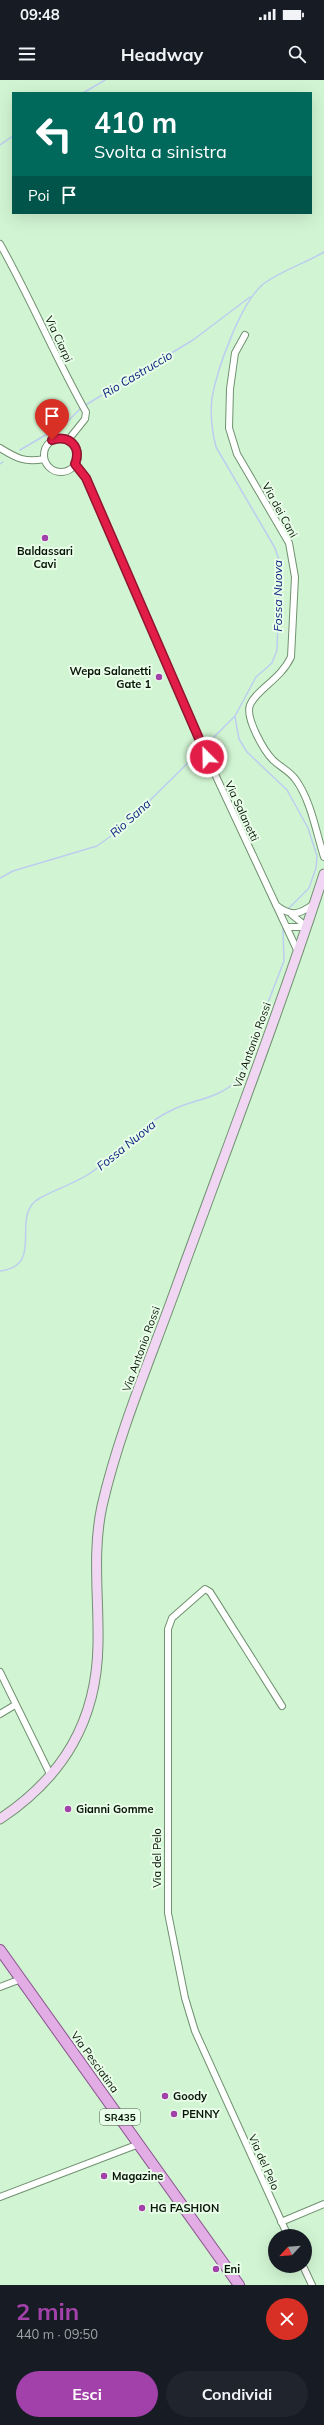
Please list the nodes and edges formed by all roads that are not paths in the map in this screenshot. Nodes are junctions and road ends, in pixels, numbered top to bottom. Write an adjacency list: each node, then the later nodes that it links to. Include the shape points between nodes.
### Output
1 (0, 244): 3 (street, Via Ciarpi, via 22,282 63,371 83,407 85,420)
2 (246, 335): 7 (street, Via dei Cani, via 235,353 230,389 230,436 248,475 289,543 295,577 291,657 285,669 253,700 249,708 264,749 296,779 305,797)
3 (69, 439): 5 (street, via 58,438 48,443); 6 (street, via 76,448)
4 (0, 448): 5 (street, via 19,460 30,462)
5 (44, 459): 6 (street, via 50,468 61,472)
6 (75, 464): 9 (street, Via Salanetti, via 86,478 198,738)
7 (324, 857)
8 (324, 874): 10 (main road, Via Antonio Rossi)
9 (274, 904): 11 (street); 12 (street, Via Salanetti)
10 (314, 904): 11 (street, via 304,912); 13 (main road, Via Antonio Rossi)
11 (292, 915): 13 (street)
12 (288, 926): 13 (street); 14 (street, Via Salanetti)
13 (307, 927): 14 (main road, Via Antonio Rossi)
14 (298, 952): 19 (main road, Via Antonio Rossi, via 116,1459 103,1504 97,1538 98,1643 94,1686 80,1733)
15 (0, 1672): 16 (street)
16 (15, 1705): 18 (street); 19 (street)
17 (282, 1706): 27 (street, Via del Pelo, via 210,1592 205,1589 172,1618 168,1629 168,1913 185,1998 195,2031)
18 (0, 1714)
19 (51, 1776): 20 (main road, Via Antonio Rossi, via 26,1800)
20 (0, 1819)
21 (0, 1950): 22 (main road, Via Pesciatina / SR435)
22 (21, 1979): 23 (street); 24 (main road, Via Pesciatina / SR435)
23 (0, 1987)
24 (139, 2144): 25 (street); 30 (main road, Via Pesciatina / SR435)
25 (0, 2197)
26 (324, 2204): 27 (street)
27 (281, 2222): 28 (street, Via del Pelo)
28 (284, 2229)
29 (306, 2273): 31 (street)
30 (239, 2285)
31 (312, 2285)

